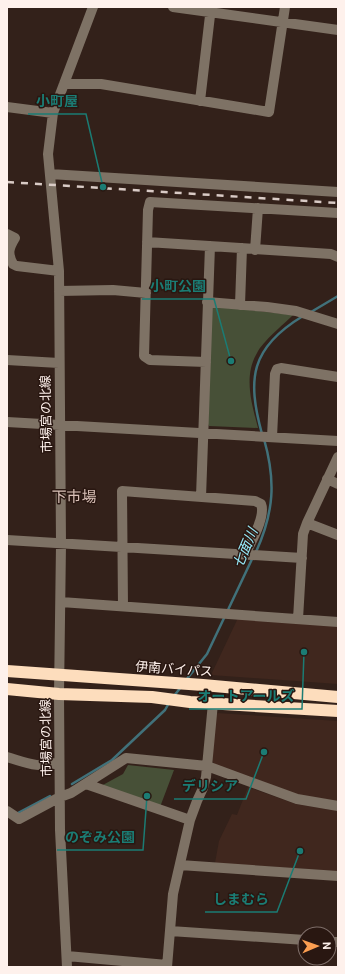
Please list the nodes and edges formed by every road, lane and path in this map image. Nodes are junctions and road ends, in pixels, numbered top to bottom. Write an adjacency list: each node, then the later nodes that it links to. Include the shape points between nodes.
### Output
1 (93, 7): 7 (street, 市場宮の北線)
2 (173, 7): 4 (street)
3 (285, 7): 5 (street)
4 (211, 9): 5 (street); 8 (street)
5 (283, 22): 6 (street); 8 (street, via 269,112)
6 (338, 30)
7 (64, 84): 8 (street, via 102,84); 10 (street, 市場宮の北線)
8 (200, 101)
9 (7, 107): 10 (street)
10 (53, 113): 11 (street, 市場宮の北線, via 48,154)
11 (50, 174): 12 (street); 22 (street, 市場宮の北線)
12 (338, 192)
13 (258, 208): 14 (street); 16 (street, via 150,202); 19 (street)
14 (338, 213)
15 (7, 234): 21 (street, via 15,238 9,248)
16 (148, 242): 17 (street); 24 (street)
17 (210, 246): 18 (street); 25 (street)
18 (242, 248): 19 (street); 26 (street)
19 (255, 250): 20 (street, via 331,254)
20 (338, 257)
21 (10, 268): 22 (street)
22 (59, 271): 23 (street, 市場宮の北線)
23 (59, 291): 24 (street, via 113,290); 29 (street, 市場宮の北線)
24 (146, 293): 30 (street, via 144,356 150,360)
25 (207, 302): 26 (street); 30 (street)
26 (240, 304): 27 (street, via 299,312)
27 (338, 324)
28 (7, 360): 29 (street)
29 (59, 362): 33 (street, 市場宮の北線)
30 (206, 362): 34 (street)
31 (338, 377): 35 (street, via 277,369)
32 (7, 422): 33 (street)
33 (59, 424): 34 (street); 44 (street, 市場宮の北線)
34 (203, 433): 35 (street); 40 (street)
35 (270, 437): 36 (street)
36 (338, 441)
37 (338, 457): 38 (street)
38 (327, 479): 39 (street); 41 (street)
39 (338, 484)
40 (201, 497): 45 (street, via 122,491); 46 (street, via 261,504 258,527)
41 (307, 522): 42 (street); 47 (street, via 303,534)
42 (338, 535)
43 (7, 540): 44 (street)
44 (61, 544): 45 (street); 48 (street, 市場宮の北線)
45 (123, 547): 46 (street); 49 (street)
46 (247, 554): 47 (street)
47 (302, 558): 50 (street)
48 (61, 602): 49 (street); 53 (street, 市場宮の北線)
49 (123, 606): 50 (street)
50 (298, 619): 51 (street)
51 (338, 622)
52 (7, 671): 53 (highway, 伊南バイパス)
53 (59, 675): 55 (street, 市場宮の北線); 56 (highway, 伊南バイパス)
54 (7, 689): 55 (highway)
55 (59, 694): 57 (highway); 60 (street, 市場宮の北線)
56 (338, 697)
57 (213, 703): 58 (highway); 61 (street)
58 (338, 711)
59 (7, 757): 60 (street, via 37,766)
60 (59, 762): 63 (street, 市場宮の北線)
61 (207, 766): 62 (street, via 126,758); 64 (street, via 297,799); 66 (street, via 203,788)
62 (86, 784): 63 (street); 66 (street)
63 (60, 796): 65 (street, via 19,819); 71 (street, 市場宮の北線)
64 (338, 806)
65 (8, 811)
66 (190, 820): 67 (street)
67 (180, 865): 68 (street); 69 (street, via 172,900)
68 (338, 876)
69 (170, 931): 70 (street); 72 (street)
70 (297, 939)
71 (67, 956): 72 (street); 73 (street, 市場宮の北線)
72 (167, 966)
73 (67, 967)

